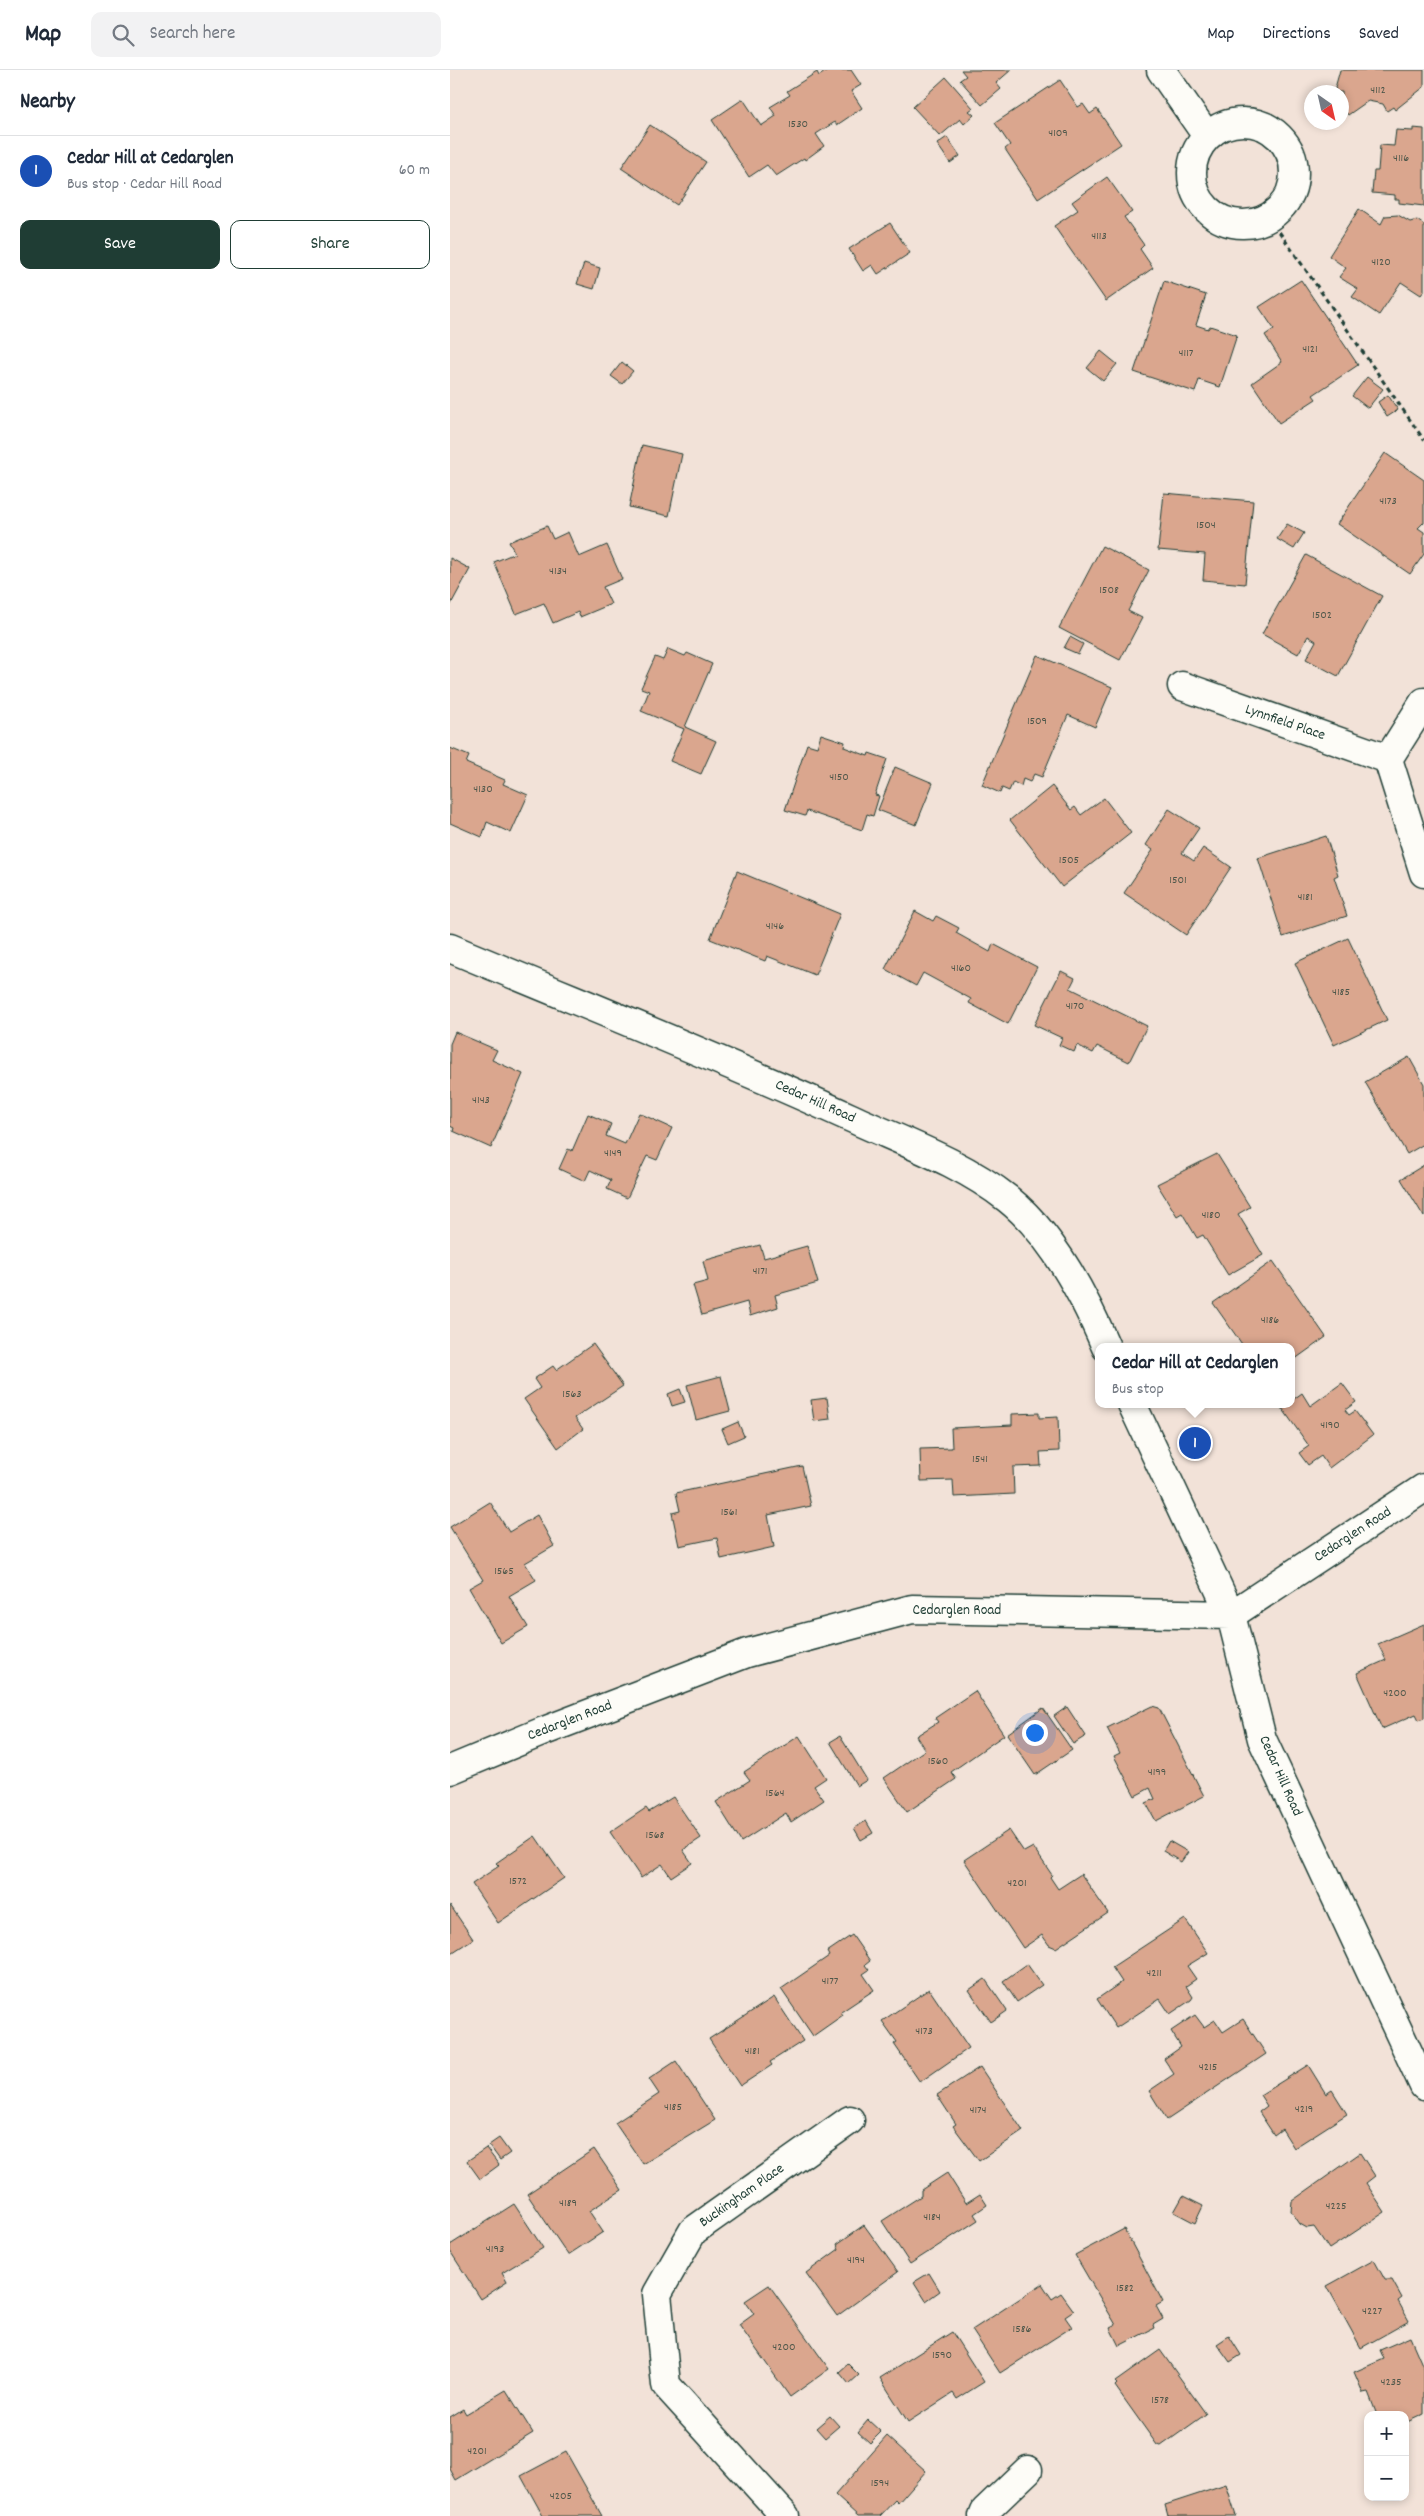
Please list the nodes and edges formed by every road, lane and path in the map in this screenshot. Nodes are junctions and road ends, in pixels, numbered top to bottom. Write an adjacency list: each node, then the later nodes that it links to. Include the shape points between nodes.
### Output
1 (1161, 70): 2 (street)
2 (1207, 136): 3 (street, via 1197,150 1192,166 1192,182 1198,198 1221,220 1254,223); 3 (street, via 1221,127 1255,124 1270,130 1283,142 1292,157 1291,191 1282,206)
3 (1269, 217): 4 (path)
4 (1424, 440)
5 (1182, 686): 7 (street, Lynnfield Place)
6 (1424, 702): 7 (street)
7 (1388, 759): 8 (street)
8 (1424, 873)
9 (450, 948): 10 (street, Cedar Hill Road, via 805,1096 963,1170 1009,1200 1047,1240 1087,1302)
10 (1104, 1343)
11 (1134, 1408): 13 (street, Cedar Hill Road)
12 (1424, 1488): 13 (street, Cedarglen Road)
13 (1231, 1615): 14 (street, Cedarglen Road, via 912,1609 747,1653 544,1730); 15 (street, Cedar Hill Road, via 1262,1739)
14 (450, 1770)
15 (1424, 2086)
16 (850, 2120): 18 (street, Buckingham Place, via 693,2231 657,2294 666,2385)
17 (1028, 2470): 19 (street)
18 (784, 2516)
19 (983, 2516)

